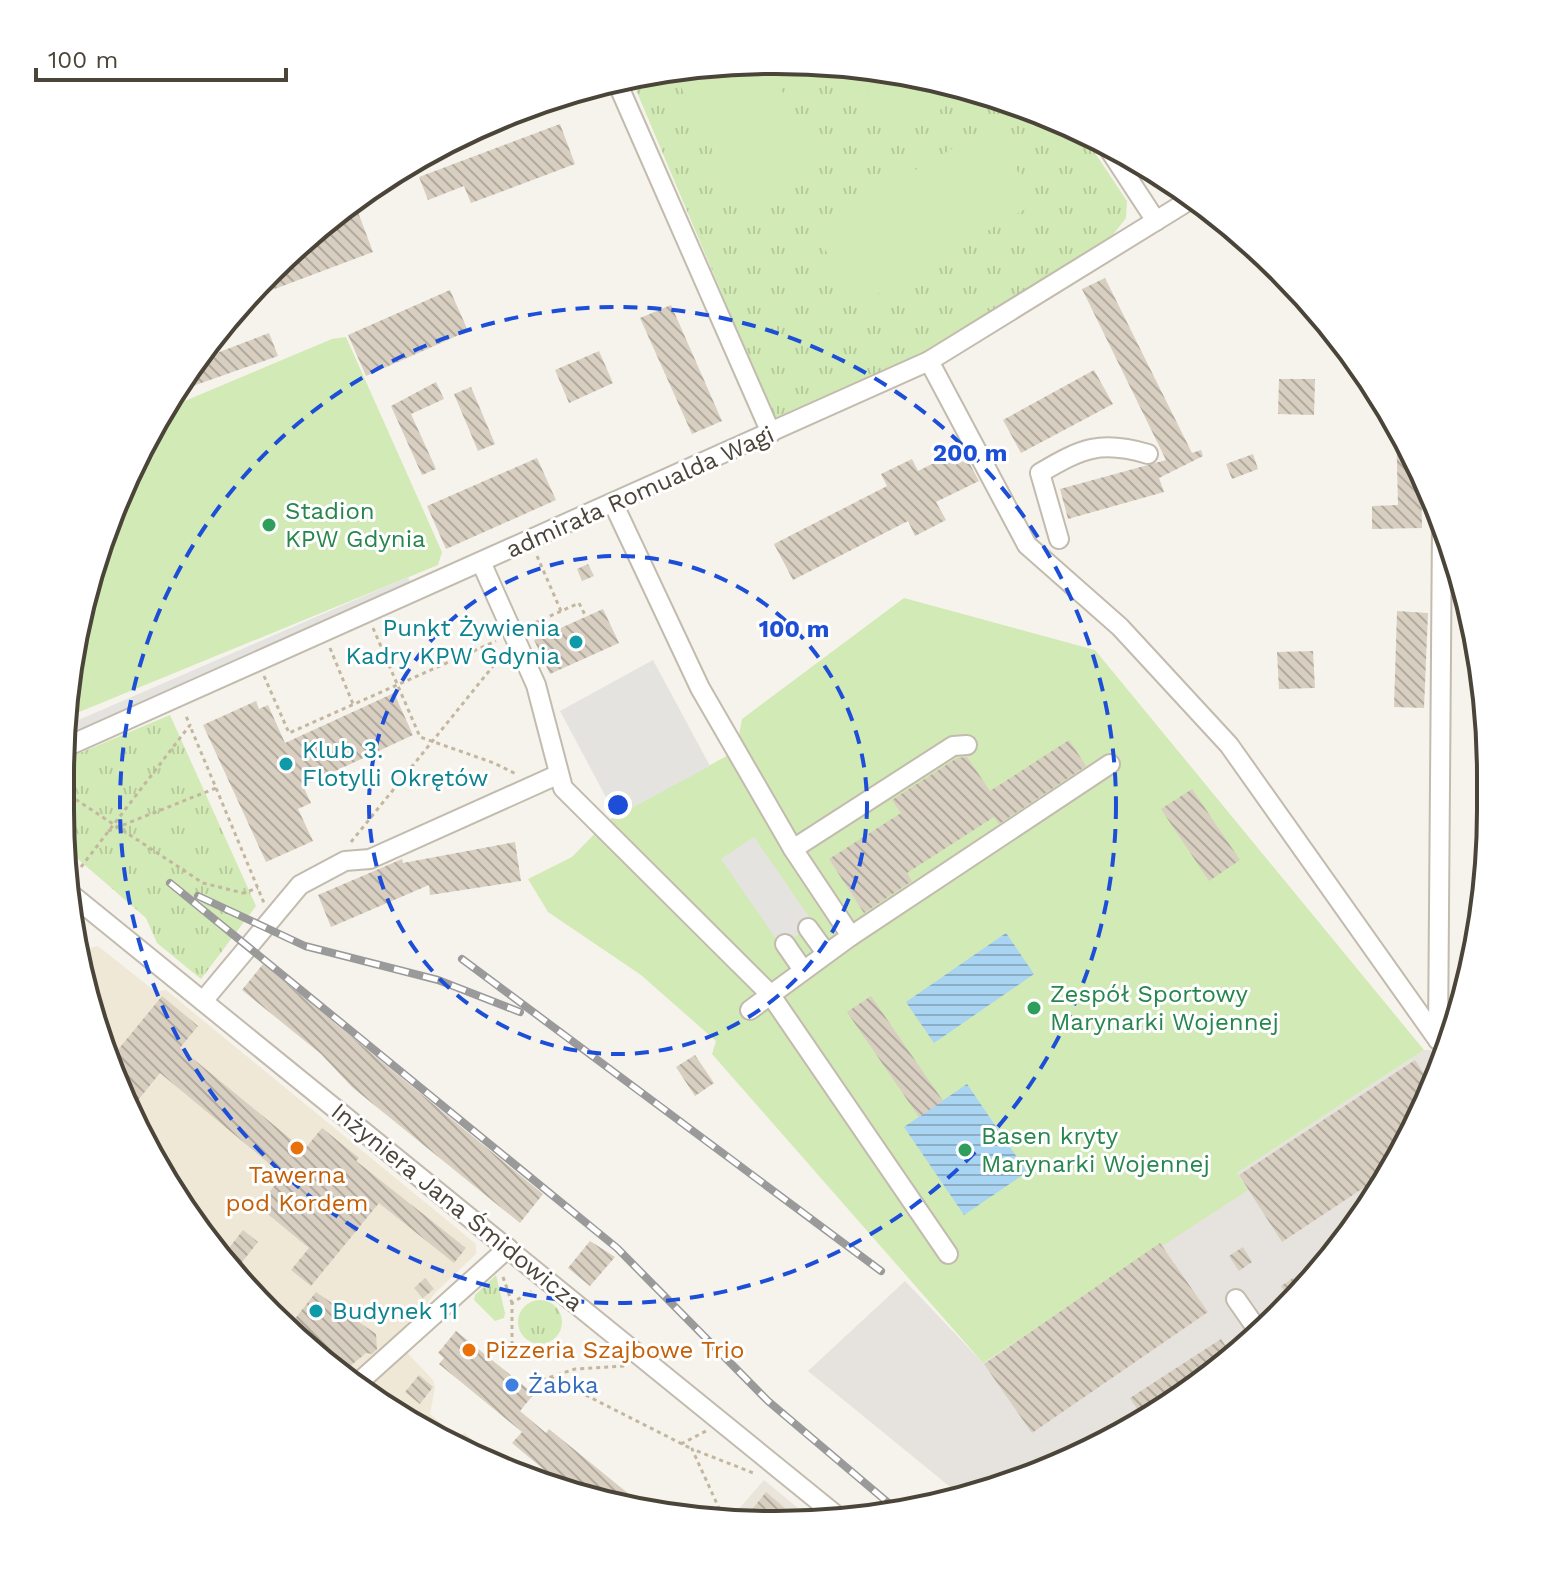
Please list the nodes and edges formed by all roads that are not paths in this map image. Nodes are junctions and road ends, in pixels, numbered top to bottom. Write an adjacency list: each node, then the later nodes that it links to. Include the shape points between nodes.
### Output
1 (621, 91): 6 (street)
2 (1119, 164): 4 (street)
3 (1183, 204): 4 (street, admirała Romualda Wagi)
4 (1156, 221): 5 (street, admirała Romualda Wagi)
5 (929, 361): 6 (street, admirała Romualda Wagi); 10 (street, via 1027,545 1120,627 1229,745 1438,1040)
6 (771, 433): 8 (street, admirała Romualda Wagi)
7 (1148, 454): 9 (street, via 1114,444 1068,456 1040,473)
8 (614, 505): 11 (street, admirała Romualda Wagi); 16 (street, via 700,688)
9 (1059, 539)
10 (1442, 556)
11 (481, 562): 12 (street, admirała Romualda Wagi); 15 (street, via 536,685)
12 (75, 743)
13 (967, 745): 16 (street, via 953,746)
14 (1110, 764): 19 (street)
15 (557, 775): 23 (street, via 573,800); 24 (street, via 370,859 345,861 300,885)
16 (793, 849): 19 (street)
17 (80, 902): 24 (street, Inżyniera Jana Śmidowicza)
18 (808, 928): 21 (street)
19 (851, 936): 21 (street)
20 (785, 944): 22 (street)
21 (826, 953): 22 (street)
22 (803, 970): 23 (street)
23 (770, 994): 25 (street); 27 (street)
24 (203, 1001): 26 (street, Inżyniera Jana Śmidowicza)
25 (750, 1010)
26 (502, 1253): 30 (street); 31 (street, Inżyniera Jana Śmidowicza)
27 (948, 1254)
28 (1236, 1299): 29 (street)
29 (1253, 1323)
30 (364, 1377)
31 (827, 1508)

